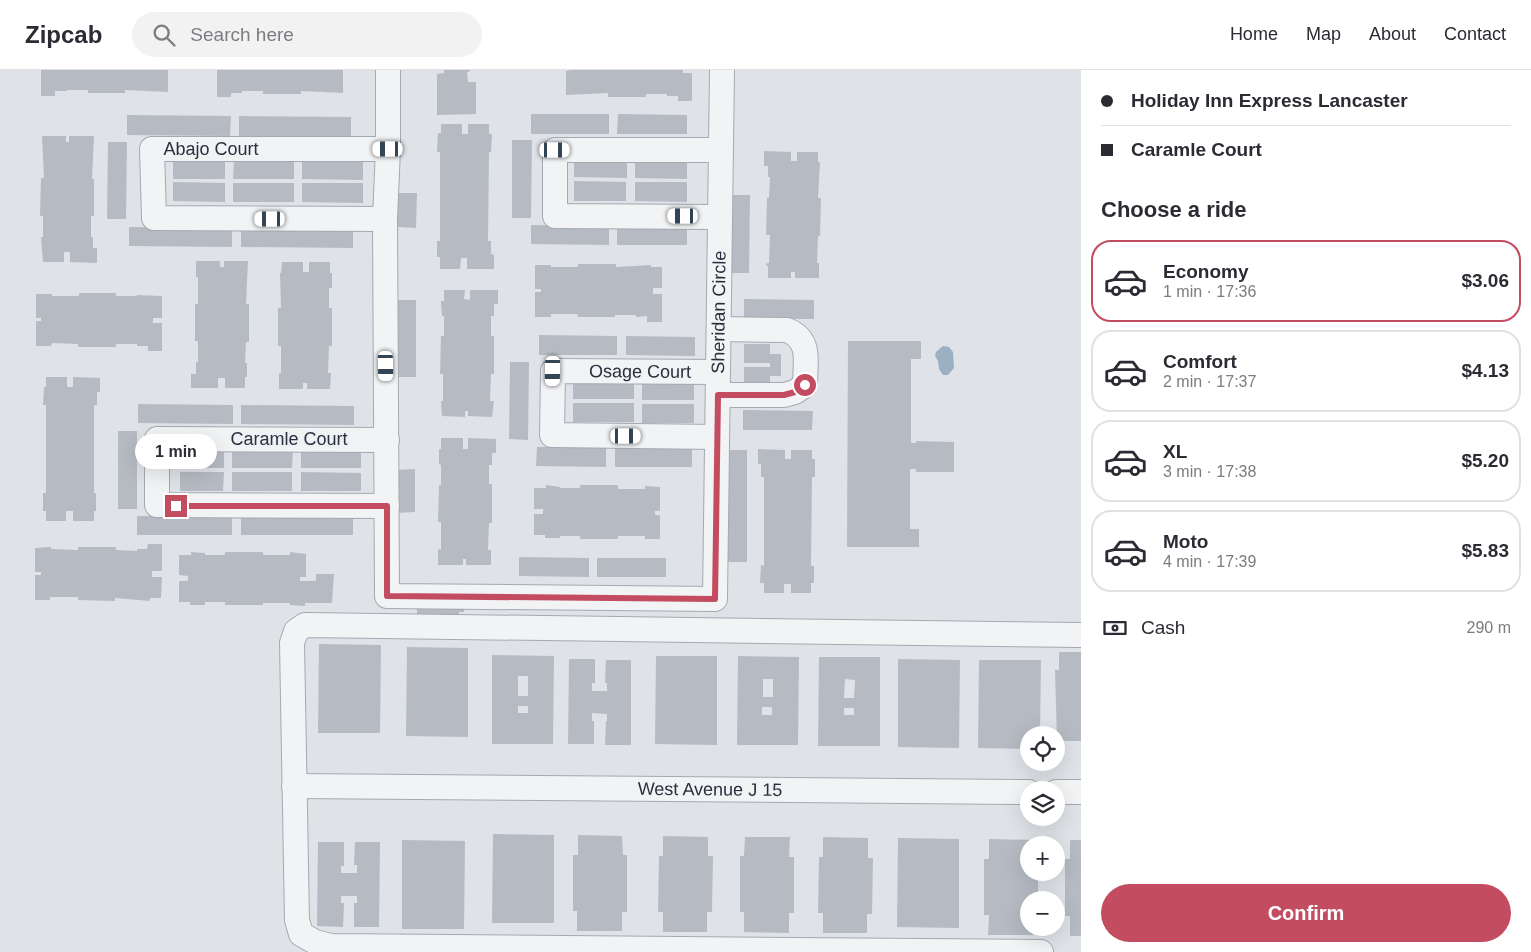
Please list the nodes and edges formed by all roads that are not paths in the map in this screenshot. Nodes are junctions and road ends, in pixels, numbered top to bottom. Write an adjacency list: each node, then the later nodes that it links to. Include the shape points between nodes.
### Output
1 (388, 70): 3 (street, Sheridan Circle)
2 (722, 70): 4 (street, Sheridan Circle)
3 (388, 149): 6 (street, Sheridan Circle); 6 (street, Abajo Court, via 152,149 154,218)
4 (720, 150): 5 (street, Sheridan Circle); 5 (street, via 555,150 556,216)
5 (719, 216): 7 (street, Sheridan Circle)
6 (385, 219): 11 (street, Sheridan Circle)
7 (719, 329): 8 (street, Sheridan Circle); 9 (street, via 787,330 797,334 805,344 805,385 784,395)
8 (718, 372): 9 (street, Sheridan Circle); 10 (street, Osage Court, via 553,371 552,435)
9 (718, 395): 10 (street, Sheridan Circle)
10 (717, 437): 12 (street, Sheridan Circle, via 715,599 387,596)
11 (387, 440): 12 (street, Sheridan Circle); 12 (street, Caramle Court, via 157,439 157,505)
12 (387, 506)
13 (1081, 635): 14 (street, via 305,625 296,631 292,643)
14 (294, 786): 15 (street, West Avenue J 15); 18 (street, via 297,920 301,934 331,946)
15 (1020, 792)
16 (1065, 792): 17 (street)
17 (1081, 792)
18 (1041, 952)

